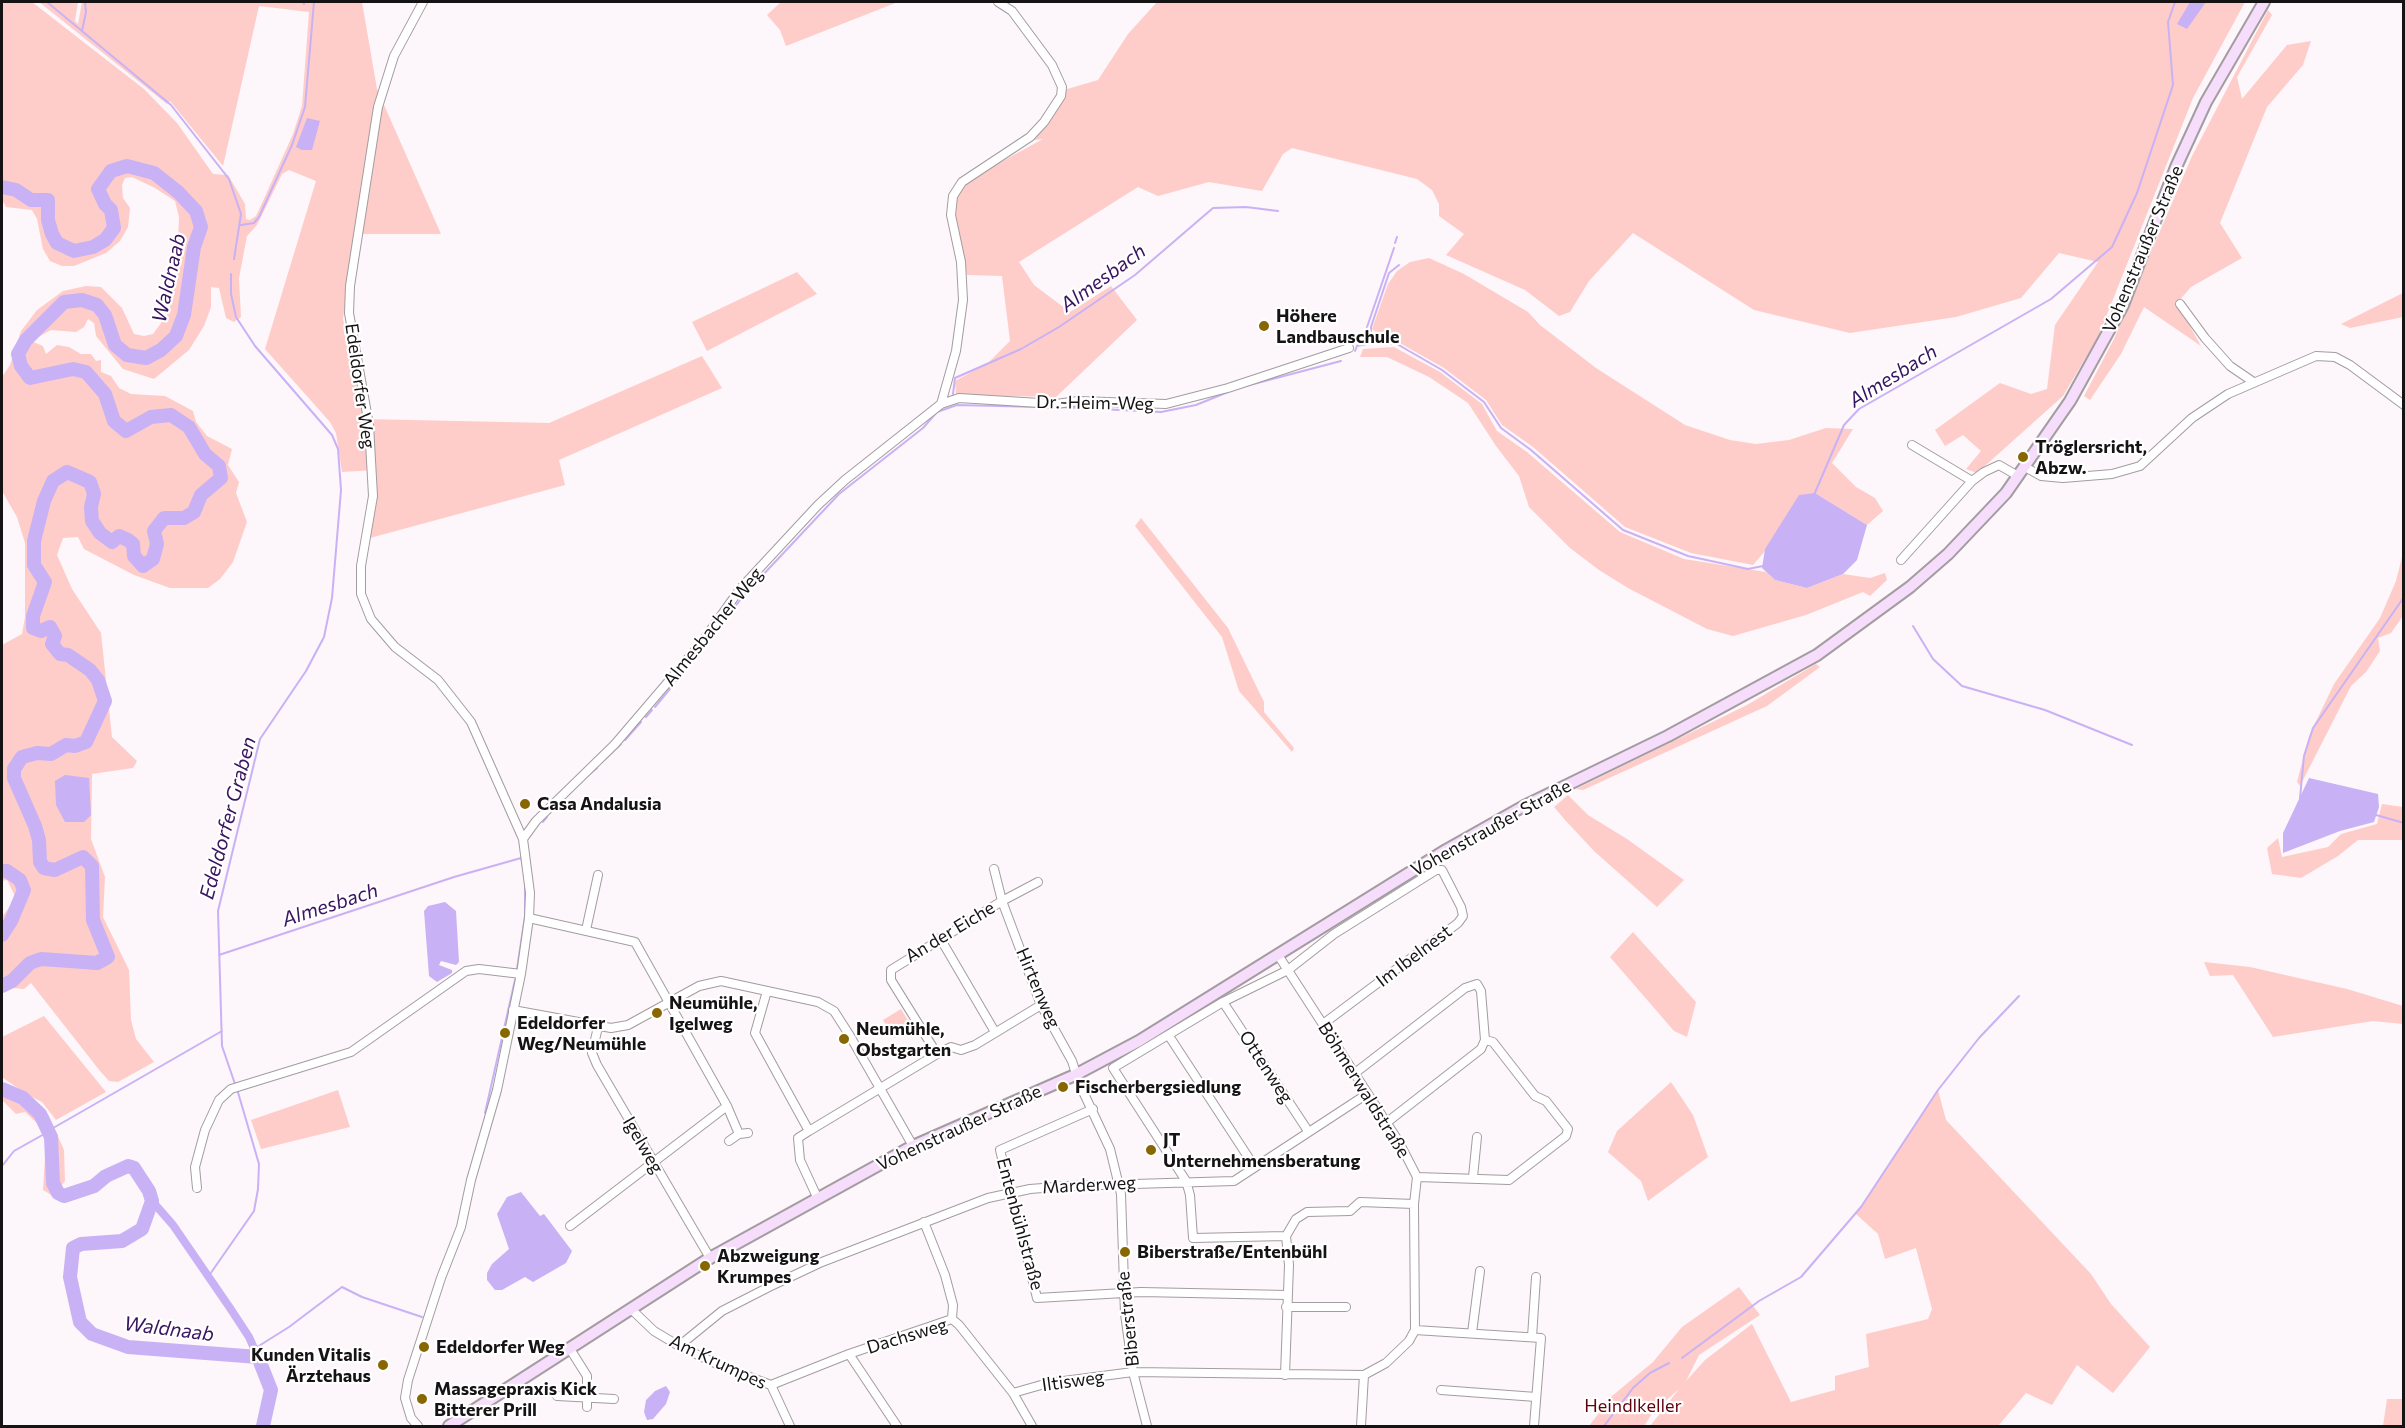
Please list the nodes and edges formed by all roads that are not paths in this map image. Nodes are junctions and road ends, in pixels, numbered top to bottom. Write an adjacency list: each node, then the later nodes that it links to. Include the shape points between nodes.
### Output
1 (423, 2): 15 (street, Edeldorfer Weg, via 394,56 378,107 350,286 349,313 369,425 373,496 361,566 361,594 371,619 395,647 438,680 471,722)
2 (998, 2): 9 (street, via 1012,11 1052,65 1062,87 1061,96 1030,137 962,182 952,196 963,300 956,351)
3 (2264, 2): 12 (main road, Vohenstraußer Straße, via 2206,102 2176,167 2123,305 2070,401)
4 (2180, 304): 6 (street, via 2230,366)
5 (1349, 348): 9 (street, Dr.-Heim-Weg, via 1166,404 1056,404 959,398)
6 (2252, 381): 7 (street, via 2305,359 2326,356 2349,364); 12 (street, via 2192,418 2140,466 2112,474 2063,478)
7 (2390, 393): 8 (street); 10 (street)
8 (2403, 396)
9 (941, 404): 15 (street, Almesbacher Weg, via 818,505 740,589 703,641 615,744 536,821)
10 (2403, 405)
11 (1912, 444): 13 (street)
12 (2022, 472): 13 (street, via 1999,465); 24 (main road, Vohenstraußer Straße, via 1948,554 1867,621 1817,655 1668,736 1524,806)
13 (1972, 481): 14 (street)
14 (1901, 560)
15 (523, 839): 21 (street, Edeldorfer Weg, via 529,873)
16 (994, 869): 20 (street, Hirtenweg)
17 (1442, 870): 25 (street, Vohenstraußer Straße, via 1436,870 1334,934); 32 (street, Im Ibelnest, via 1461,907 1458,922)
18 (598, 875): 22 (street)
19 (1038, 882): 20 (street)
20 (1002, 901): 23 (street, An der Eiche); 30 (street, Hirtenweg)
21 (529, 918): 22 (street); 26 (street, Edeldorfer Weg)
22 (586, 930): 28 (street, via 635,942)
23 (940, 939): 34 (street); 37 (street, An der Eiche, via 894,966 890,974)
24 (1278, 955): 25 (street, Böhmerwaldstraße); 39 (main road, Vohenstraußer Straße, via 1139,1041)
25 (1288, 970): 29 (street, Vohenstraußer Straße); 32 (street, Böhmerwaldstraße)
26 (521, 974): 31 (street, Edeldorfer Weg); 58 (street, via 466,971 351,1052 235,1087 219,1100 205,1130 195,1167)
27 (766, 991): 28 (street, via 721,981 699,986); 40 (street, via 818,1002 834,1011); 45 (street, via 755,1033)
28 (670, 1002): 33 (street, via 627,1026); 42 (street)
29 (1223, 1002): 35 (street, Vohenstraußer Straße); 46 (street, Ottenweg)
30 (1041, 1005): 34 (street); 39 (street, Hirtenweg, via 1072,1061)
31 (513, 1010): 33 (street); 91 (street, Edeldorfer Weg, via 461,1227 408,1380 405,1398)
32 (1323, 1024): 38 (street, Böhmerwaldstraße)
33 (598, 1027): 52 (street, Igelweg, via 592,1053)
34 (995, 1032): 37 (street, via 975,1045 961,1050 951,1047)
35 (1169, 1035): 53 (street); 56 (street, Vohenstraußer Straße, via 1113,1068)
36 (1485, 1040): 38 (street, via 1477,984 1465,988); 44 (street, via 1481,1049); 55 (street, via 1493,1042 1535,1096 1546,1101 1568,1129 1566,1136 1509,1179)
37 (937, 1054): 40 (street)
38 (1355, 1073): 41 (street, Böhmerwaldstraße)
39 (1075, 1075): 43 (street, Biberstraße); 51 (main road, Vohenstraußer Straße)
40 (880, 1089): 45 (street); 51 (street)
41 (1367, 1094): 44 (street, Böhmerwaldstraße); 46 (street, Marderweg)
42 (727, 1106): 48 (street); 52 (street)
43 (1093, 1109): 57 (street, Biberstraße); 59 (street, Entenbühlstraße, via 1000,1150)
44 (1386, 1123): 54 (street, Böhmerwaldstraße)
45 (809, 1131): 60 (street, via 798,1137 800,1160)
46 (1308, 1131): 53 (street, Marderweg)
47 (748, 1133): 48 (street)
48 (739, 1134): 50 (street)
49 (1477, 1137): 55 (street)
50 (729, 1141)
51 (913, 1146): 60 (main road, Vohenstraußer Straße)
52 (653, 1162): 63 (street); 65 (street, Igelweg)
53 (1254, 1166): 56 (street, Marderweg, via 1234,1180)
54 (1417, 1177): 55 (street); 61 (street, Böhmerwaldstraße)
55 (1473, 1177)
56 (1185, 1181): 57 (street, Marderweg); 64 (street, via 1193,1238)
57 (1119, 1183): 59 (street, Marderweg); 68 (street, Biberstraße)
58 (197, 1188)
59 (1010, 1193): 62 (street, Marderweg); 68 (street, Entenbühlstraße, via 1037,1298)
60 (817, 1197): 65 (main road, Vohenstraußer Straße)
61 (1414, 1204): 64 (street, via 1360,1202 1350,1211 1308,1212 1296,1219); 74 (street, Böhmerwaldstraße)
62 (924, 1222): 73 (street, via 945,1275 953,1305); 77 (street, Marderweg, via 822,1262 732,1306)
63 (570, 1226)
64 (1286, 1236): 69 (street)
65 (710, 1258): 72 (main road, Vohenstraußer Straße)
66 (1480, 1271): 75 (street)
67 (1536, 1277): 76 (street)
68 (1123, 1293): 69 (street, Entenbühlstraße); 80 (street, Biberstraße)
69 (1287, 1295): 71 (street)
70 (1346, 1306): 71 (street)
71 (1286, 1307): 81 (street)
72 (631, 1309): 77 (street, Am Krumpes, via 654,1331); 78 (main road, Vohenstraußer Straße)
73 (952, 1319): 79 (street, Dachsweg); 85 (street, Dachsweg)
74 (1415, 1330): 75 (street); 82 (street, via 1398,1353)
75 (1472, 1333): 76 (street)
76 (1532, 1337): 87 (street, via 1541,1338)
77 (679, 1346): 83 (street, Am Krumpes)
78 (570, 1348): 88 (street, via 587,1376); 92 (main road, Vohenstraußer Straße)
79 (849, 1354): 83 (street, Dachsweg); 94 (street)
80 (1133, 1372): 81 (street); 85 (street, Iltisweg, via 1048,1383); 96 (street, Biberstraße)
81 (1285, 1375): 82 (street)
82 (1364, 1375): 97 (street)
83 (771, 1385): 93 (street, Am Krumpes)
84 (1441, 1390): 87 (street)
85 (1013, 1394): 95 (street, Dachsweg)
86 (557, 1396): 88 (street)
87 (1536, 1397): 98 (street)
88 (587, 1398): 89 (street); 90 (street)
89 (614, 1399)
90 (587, 1407)
91 (418, 1426)
92 (449, 1426)
93 (790, 1426)
94 (897, 1426)
95 (1032, 1426)
96 (1147, 1426)
97 (1361, 1426)
98 (1534, 1426)

